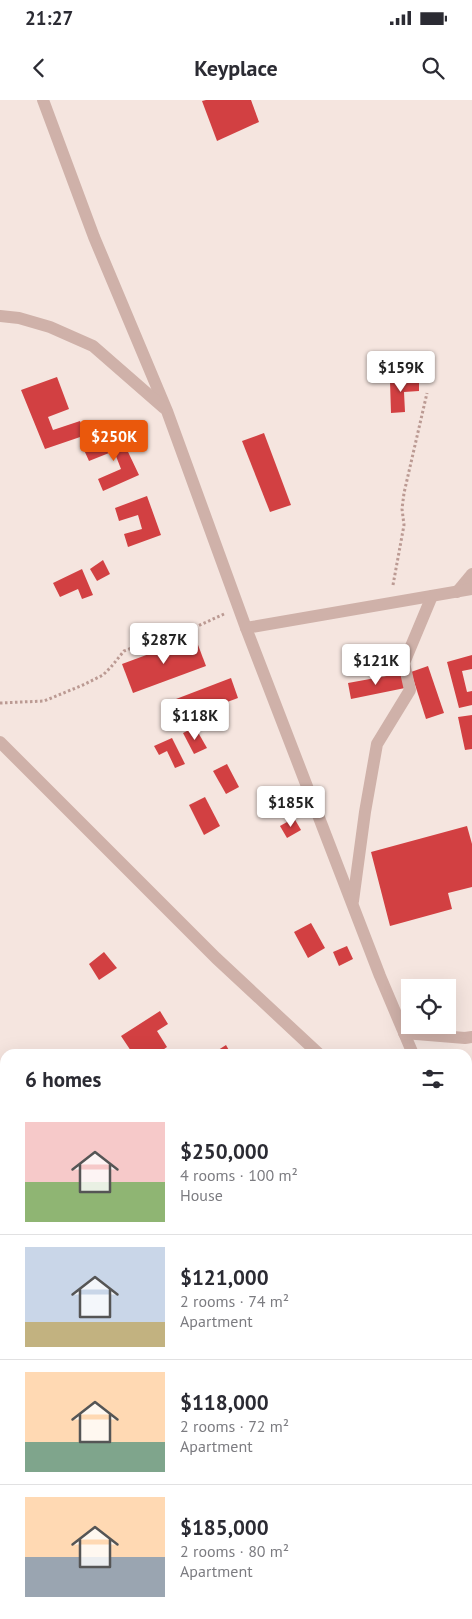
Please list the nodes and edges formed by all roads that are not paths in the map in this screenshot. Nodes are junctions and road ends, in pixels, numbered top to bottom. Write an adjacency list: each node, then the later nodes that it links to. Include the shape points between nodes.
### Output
1 (43, 100): 3 (street, via 94,237)
2 (0, 316): 3 (street, via 50,327 93,346)
3 (167, 411): 8 (street)
4 (472, 574): 6 (street)
5 (472, 589): 6 (street)
6 (457, 592): 7 (street)
7 (432, 596): 8 (street); 10 (street, via 404,663 410,690 377,744)
8 (246, 628): 10 (street)
9 (0, 742): 15 (street, via 216,958)
10 (352, 904): 11 (street)
11 (401, 1026)
12 (404, 1034): 16 (street)
13 (416, 1034): 14 (street)
14 (472, 1037)
15 (314, 1049)
16 (411, 1049)

